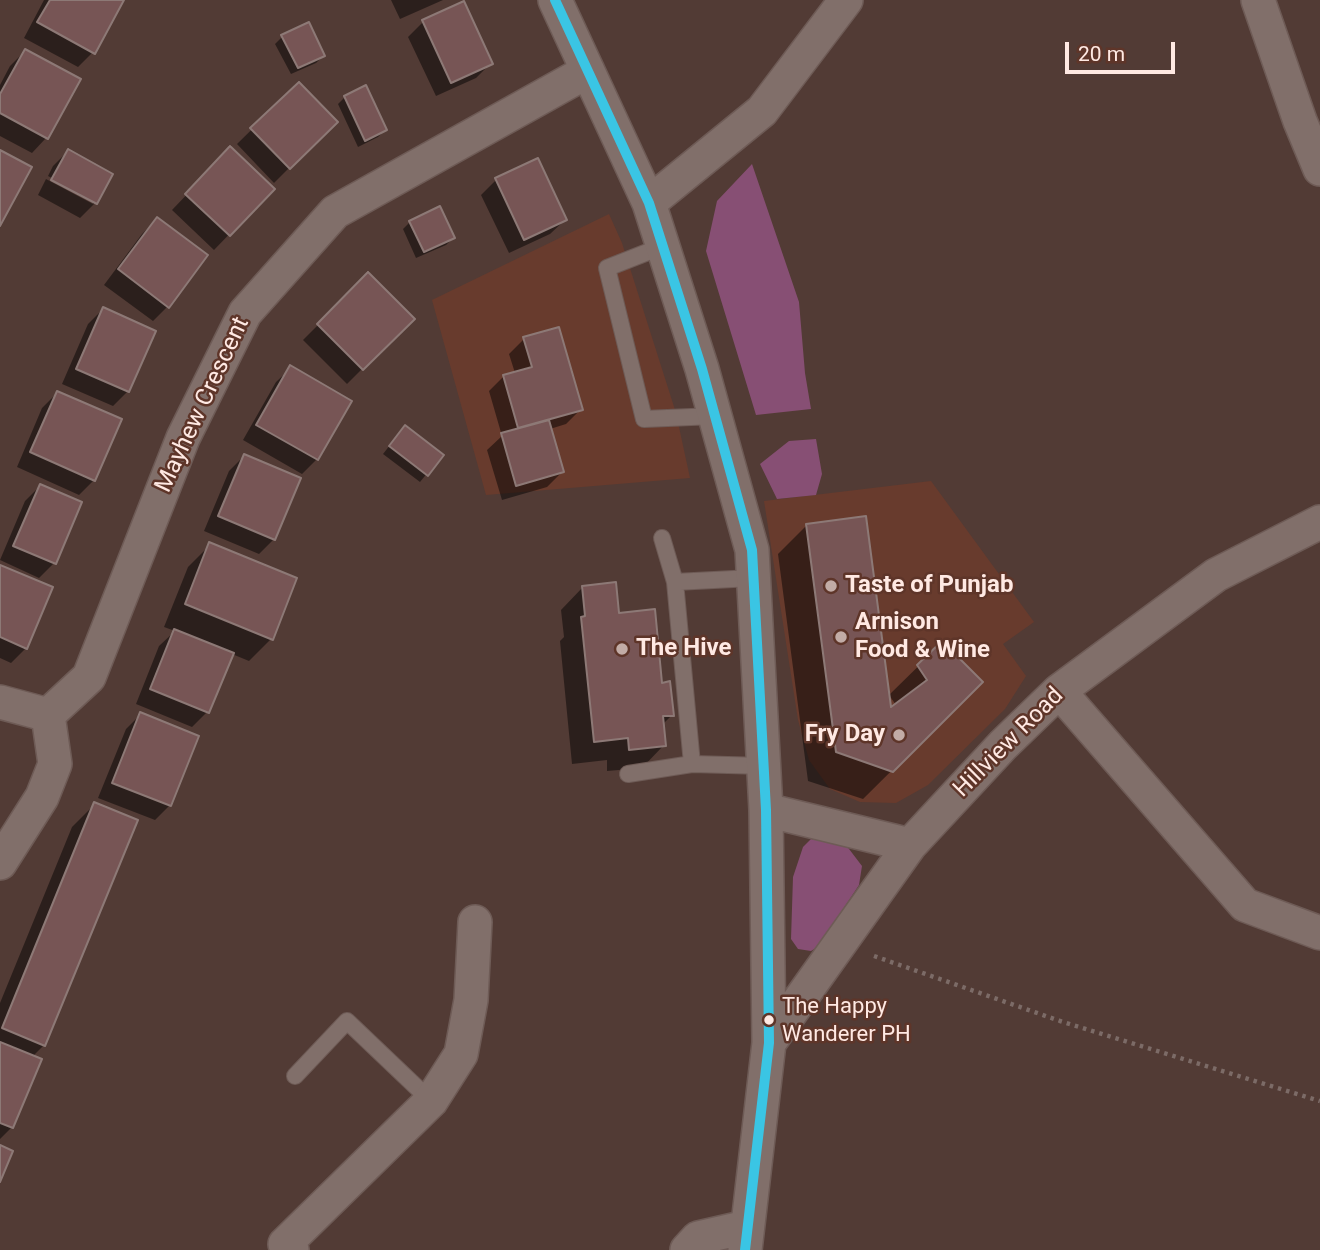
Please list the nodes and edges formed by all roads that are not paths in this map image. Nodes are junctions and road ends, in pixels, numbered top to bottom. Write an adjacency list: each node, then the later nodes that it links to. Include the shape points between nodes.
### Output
1 (555, 0): 4 (street)
2 (846, 0): 6 (street, via 762,111)
3 (1258, 0): 5 (street)
4 (588, 71): 6 (street); 15 (street, Mayhew Crescent, via 335,212 245,313 183,438 89,677)
5 (1320, 169)
6 (649, 203): 7 (street)
7 (663, 246): 8 (street); 8 (lane, via 607,268 644,418)
8 (715, 416): 11 (street, via 752,550)
9 (1320, 522): 13 (street, Hillview Road, via 1216,575)
10 (662, 538): 12 (lane)
11 (753, 578): 12 (lane); 17 (street)
12 (675, 582): 16 (lane)
13 (1059, 691): 20 (street, Hillview Road); 23 (street, via 1245,905)
14 (0, 702): 15 (street)
15 (48, 715): 21 (street, via 54,764 42,797)
16 (692, 764): 17 (lane); 18 (lane)
17 (764, 766): 19 (street)
18 (628, 774)
19 (766, 810): 20 (street); 24 (street)
20 (910, 845): 24 (street, Hillview Road)
21 (0, 863)
22 (475, 922): 26 (street, via 471,1000 461,1054)
23 (1320, 933)
24 (769, 1043): 27 (street)
25 (295, 1076): 26 (lane, via 347,1021)
26 (431, 1101): 28 (street)
27 (745, 1238): 29 (street, via 698,1238)
28 (286, 1248)
29 (688, 1250)

